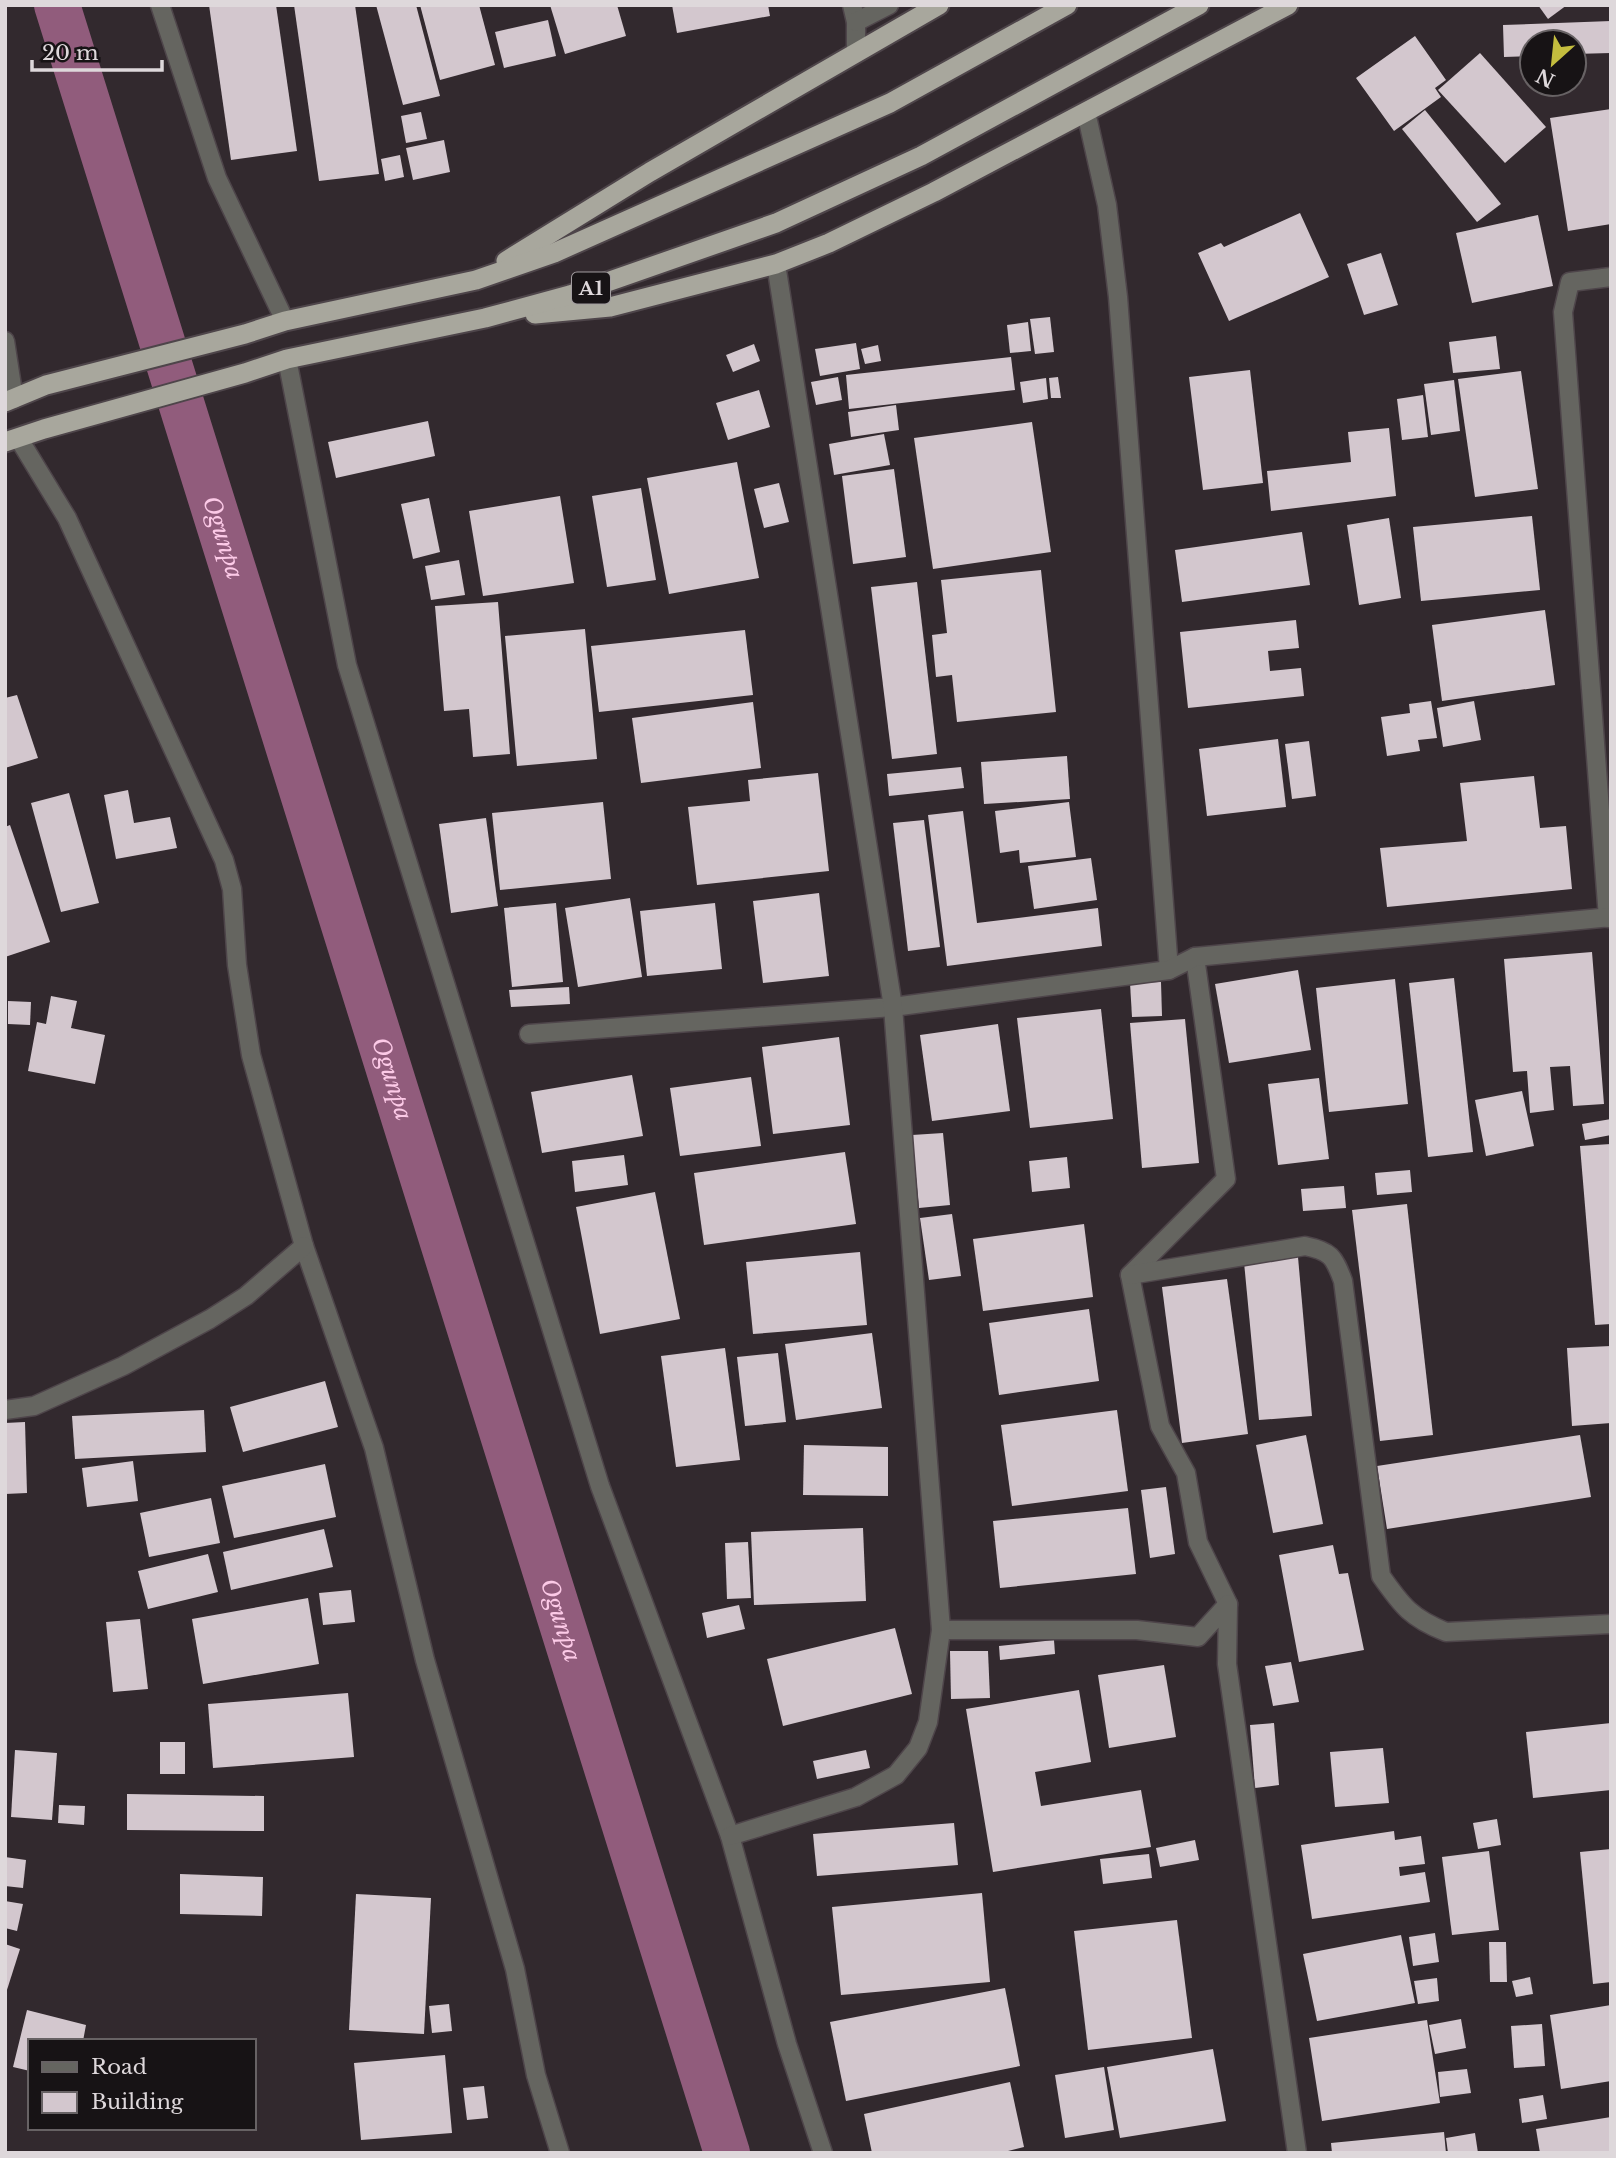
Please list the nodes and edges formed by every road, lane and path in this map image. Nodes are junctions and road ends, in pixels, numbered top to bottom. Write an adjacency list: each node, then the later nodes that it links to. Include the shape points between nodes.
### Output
1 (160, 5): 14 (street, via 217,178)
2 (889, 5): 7 (street)
3 (939, 5): 8 (highway)
4 (1067, 5): 12 (highway, A1, via 890,103 554,253)
5 (1199, 5): 13 (highway, A1, via 921,156 776,223 570,295)
6 (1288, 5): 9 (highway)
7 (854, 14): 8 (street)
8 (856, 52): 12 (highway)
9 (1086, 112): 10 (highway, via 830,243); 21 (street, via 1107,205 1118,297)
10 (776, 264): 13 (highway, via 610,307); 22 (street)
11 (1611, 277): 19 (street, via 1570,282 1563,312)
12 (476, 280): 14 (highway, A1)
13 (485, 318): 16 (highway, A1)
14 (285, 321): 17 (highway, A1, via 46,385)
15 (5, 341): 17 (street)
16 (287, 359): 18 (highway, A1); 30 (street, via 347,665 600,1486)
17 (9, 400)
18 (12, 441): 24 (street, via 67,519 224,860 232,889 237,965 251,1055)
19 (1609, 918): 20 (street)
20 (1195, 957): 21 (street); 25 (street, via 1226,1179)
21 (1169, 970): 22 (street)
22 (893, 1007): 23 (street); 29 (street)
23 (530, 1034)
24 (304, 1246): 26 (street, via 210,1320 124,1366 34,1406); 31 (street, via 374,1448 425,1660 515,1969 536,2075)
25 (1130, 1275): 27 (street, via 1160,1426 1186,1473 1198,1542); 28 (street, via 1305,1245 1324,1250 1343,1281 1381,1576 1402,1606 1425,1624 1446,1632)
26 (5, 1410)
27 (1228, 1604): 29 (street, via 1198,1637 1137,1630); 33 (street, via 1227,1664)
28 (1611, 1624)
29 (941, 1630): 30 (street, via 928,1722 918,1748 896,1776 856,1797)
30 (730, 1836): 32 (street)
31 (560, 2153)
32 (823, 2153)
33 (1297, 2153)

